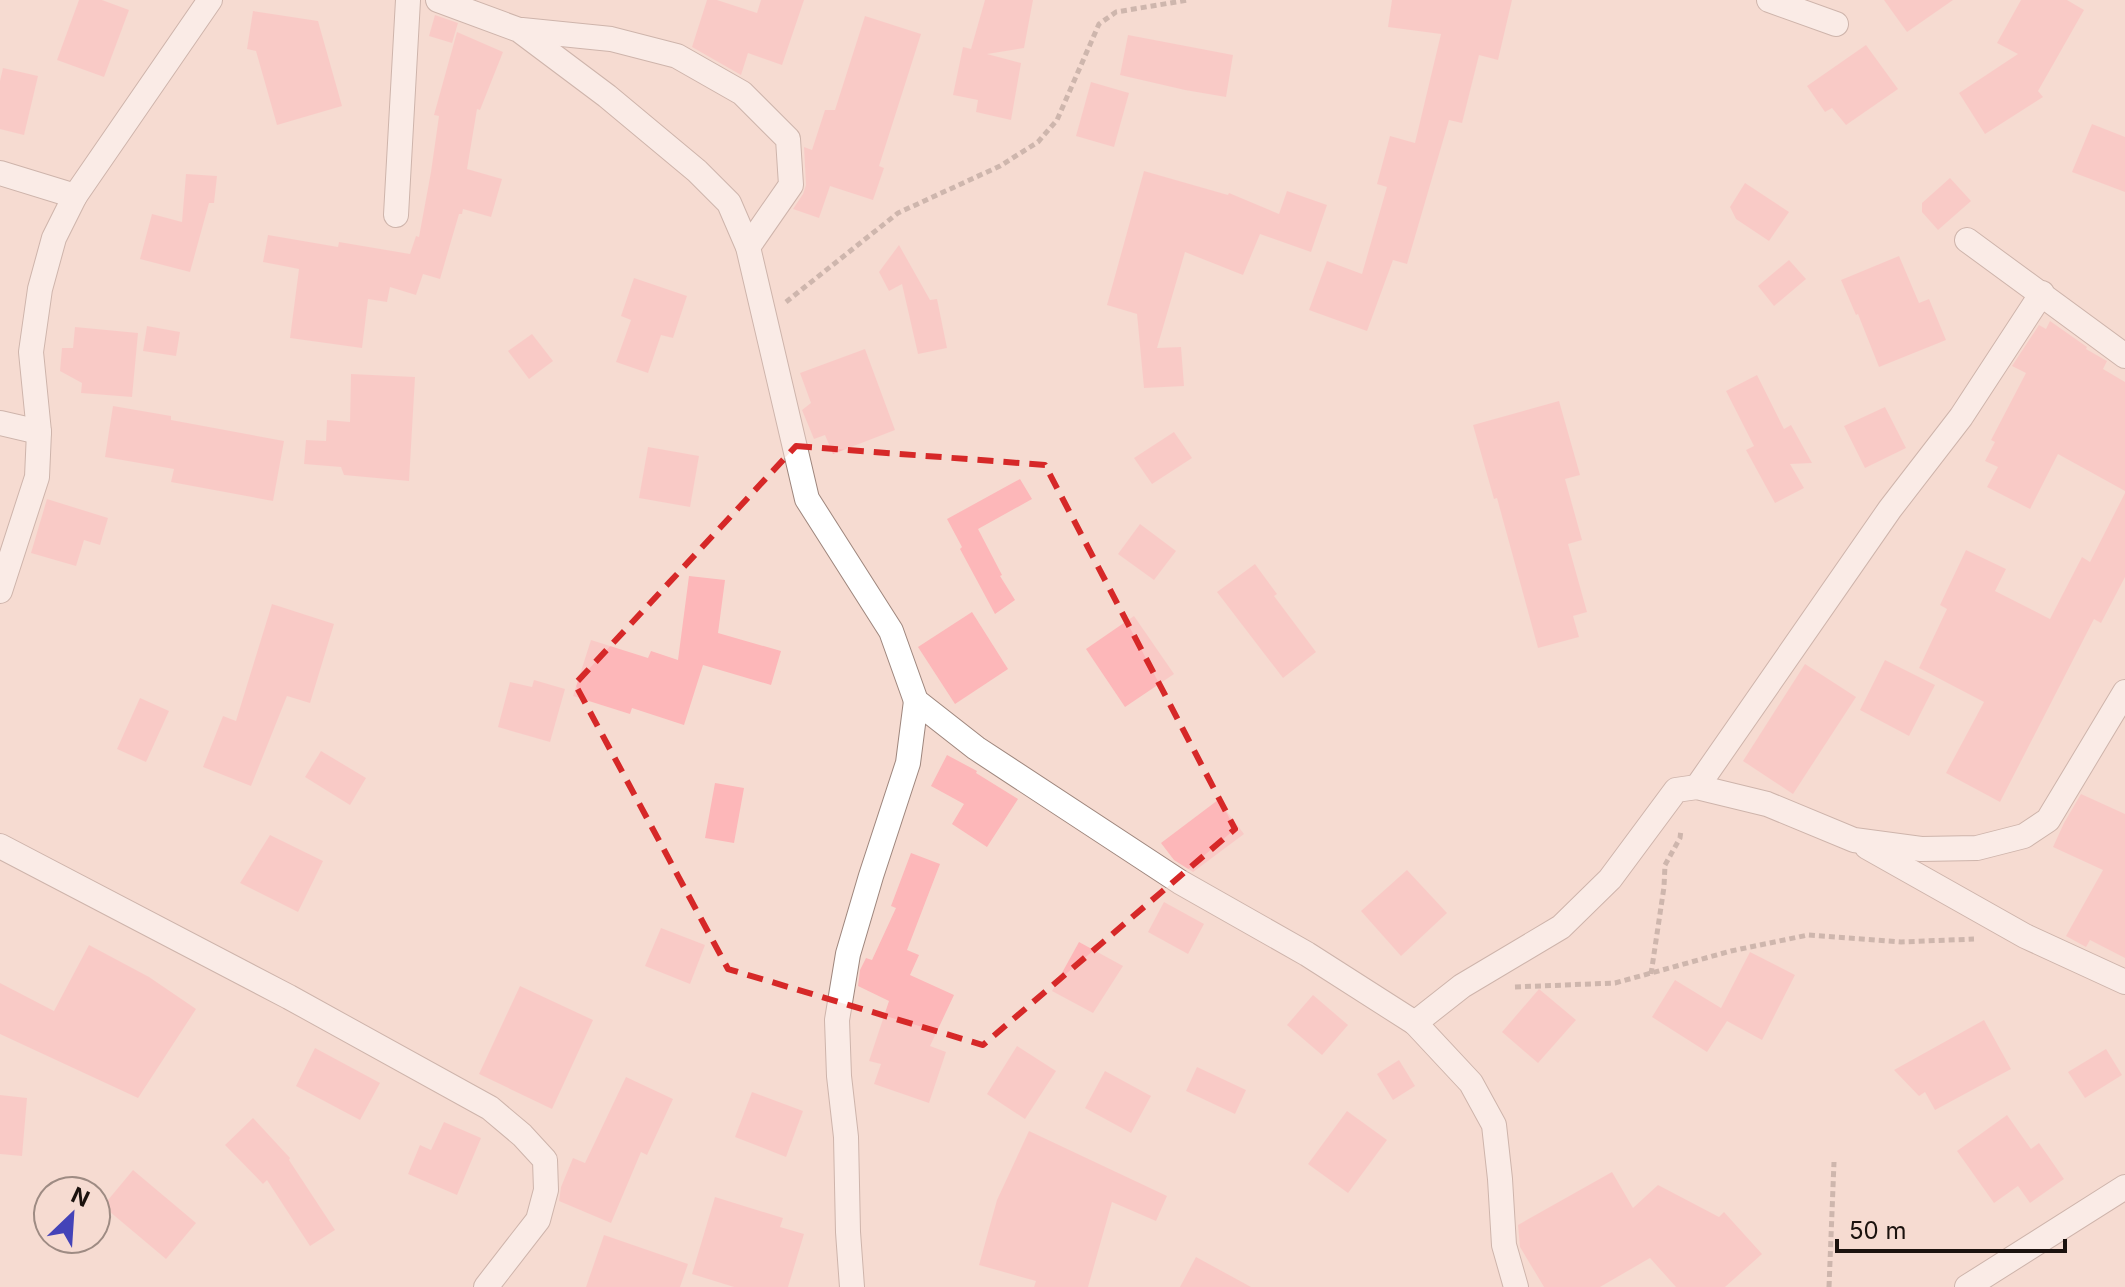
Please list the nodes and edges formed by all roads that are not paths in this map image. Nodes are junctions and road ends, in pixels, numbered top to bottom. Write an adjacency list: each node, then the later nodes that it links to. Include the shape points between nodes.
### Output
1 (210, 0): 8 (street)
2 (408, 0): 9 (street)
3 (438, 0): 6 (street)
4 (1769, 0): 5 (street)
5 (1836, 24)
6 (519, 30): 11 (street, via 697,171 729,203); 11 (street, via 611,39 677,56 742,93 788,139 791,185)
7 (0, 173): 8 (street)
8 (75, 196): 15 (street, via 54,238 40,289 31,352)
9 (396, 215)
10 (1967, 240): 12 (street)
11 (748, 247): 18 (street, via 807,499 891,631)
12 (2042, 293): 13 (street); 19 (street, via 1961,417)
13 (2125, 356)
14 (0, 423): 15 (street)
15 (39, 432): 16 (street, via 37,477)
16 (0, 591)
17 (2125, 692): 20 (street, via 2048,820 2024,836 1949,849)
18 (916, 701): 23 (street, via 976,748 1180,882); 26 (street, via 908,763 848,954 837,1020)
19 (1686, 788): 20 (street, via 1767,804); 23 (street, via 1610,879 1561,927 1462,986)
20 (1854, 840): 22 (street, via 2025,936)
21 (0, 846): 25 (street, via 490,1108 522,1135 545,1160 546,1190 538,1220)
22 (2125, 982)
23 (1415, 1023): 27 (street, via 1471,1083 1494,1125 1504,1245)
24 (2125, 1187): 28 (street)
25 (486, 1287)
26 (852, 1287)
27 (1516, 1287)
28 (1967, 1287)

